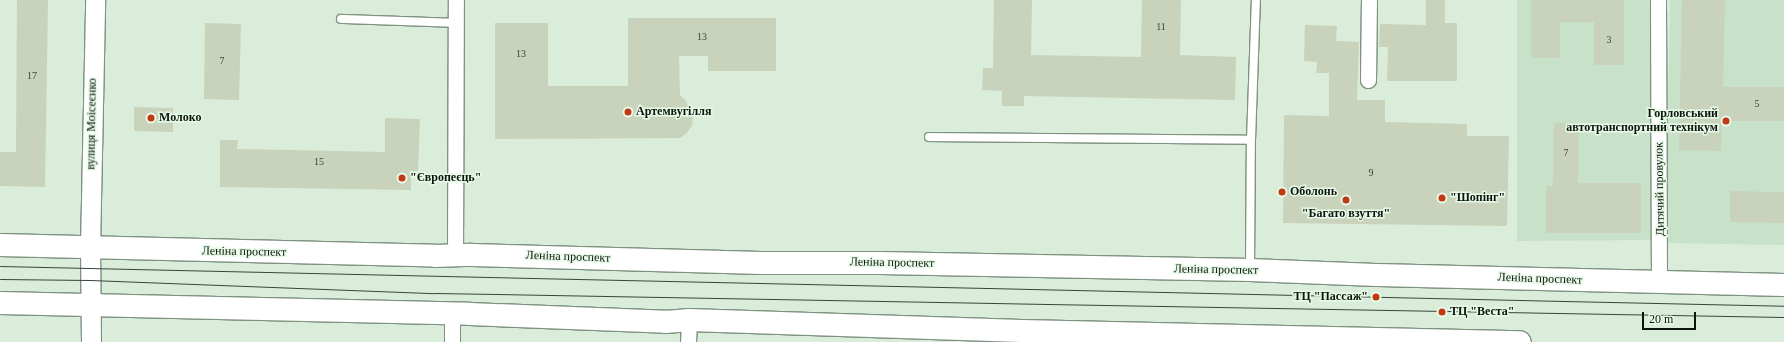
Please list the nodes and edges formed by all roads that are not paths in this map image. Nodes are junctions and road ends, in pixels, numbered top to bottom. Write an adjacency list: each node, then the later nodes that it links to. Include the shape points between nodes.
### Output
1 (95, 0): 12 (street, вулиця Моісеєнко)
2 (456, 0): 7 (street)
3 (1256, 0): 10 (lane)
4 (1369, 0): 8 (street)
5 (1658, 0): 15 (street, Дитячий провулок)
6 (341, 19): 7 (lane)
7 (455, 23): 13 (street)
8 (1368, 80)
9 (929, 137): 10 (lane)
10 (1251, 140): 14 (lane)
11 (0, 245): 12 (main road, Леніна проспект)
12 (90, 248): 13 (main road, Леніна проспект, via 435,256); 18 (street, вулиця Моісеєнко)
13 (455, 254): 14 (main road, Леніна проспект, via 761,263)
14 (1250, 270): 15 (main road, Леніна проспект)
15 (1659, 282): 16 (main road, Леніна проспект)
16 (1784, 285)
17 (0, 303): 18 (main road)
18 (91, 304): 19 (main road); 23 (street, вулиця Моісеєнко)
19 (452, 314): 20 (main road, via 666,322); 24 (street)
20 (689, 320): 21 (main road); 25 (street)
21 (1022, 336): 22 (main road)
22 (1202, 338): 26 (main road)
23 (91, 342)
24 (452, 342)
25 (688, 342)
26 (1520, 342)

